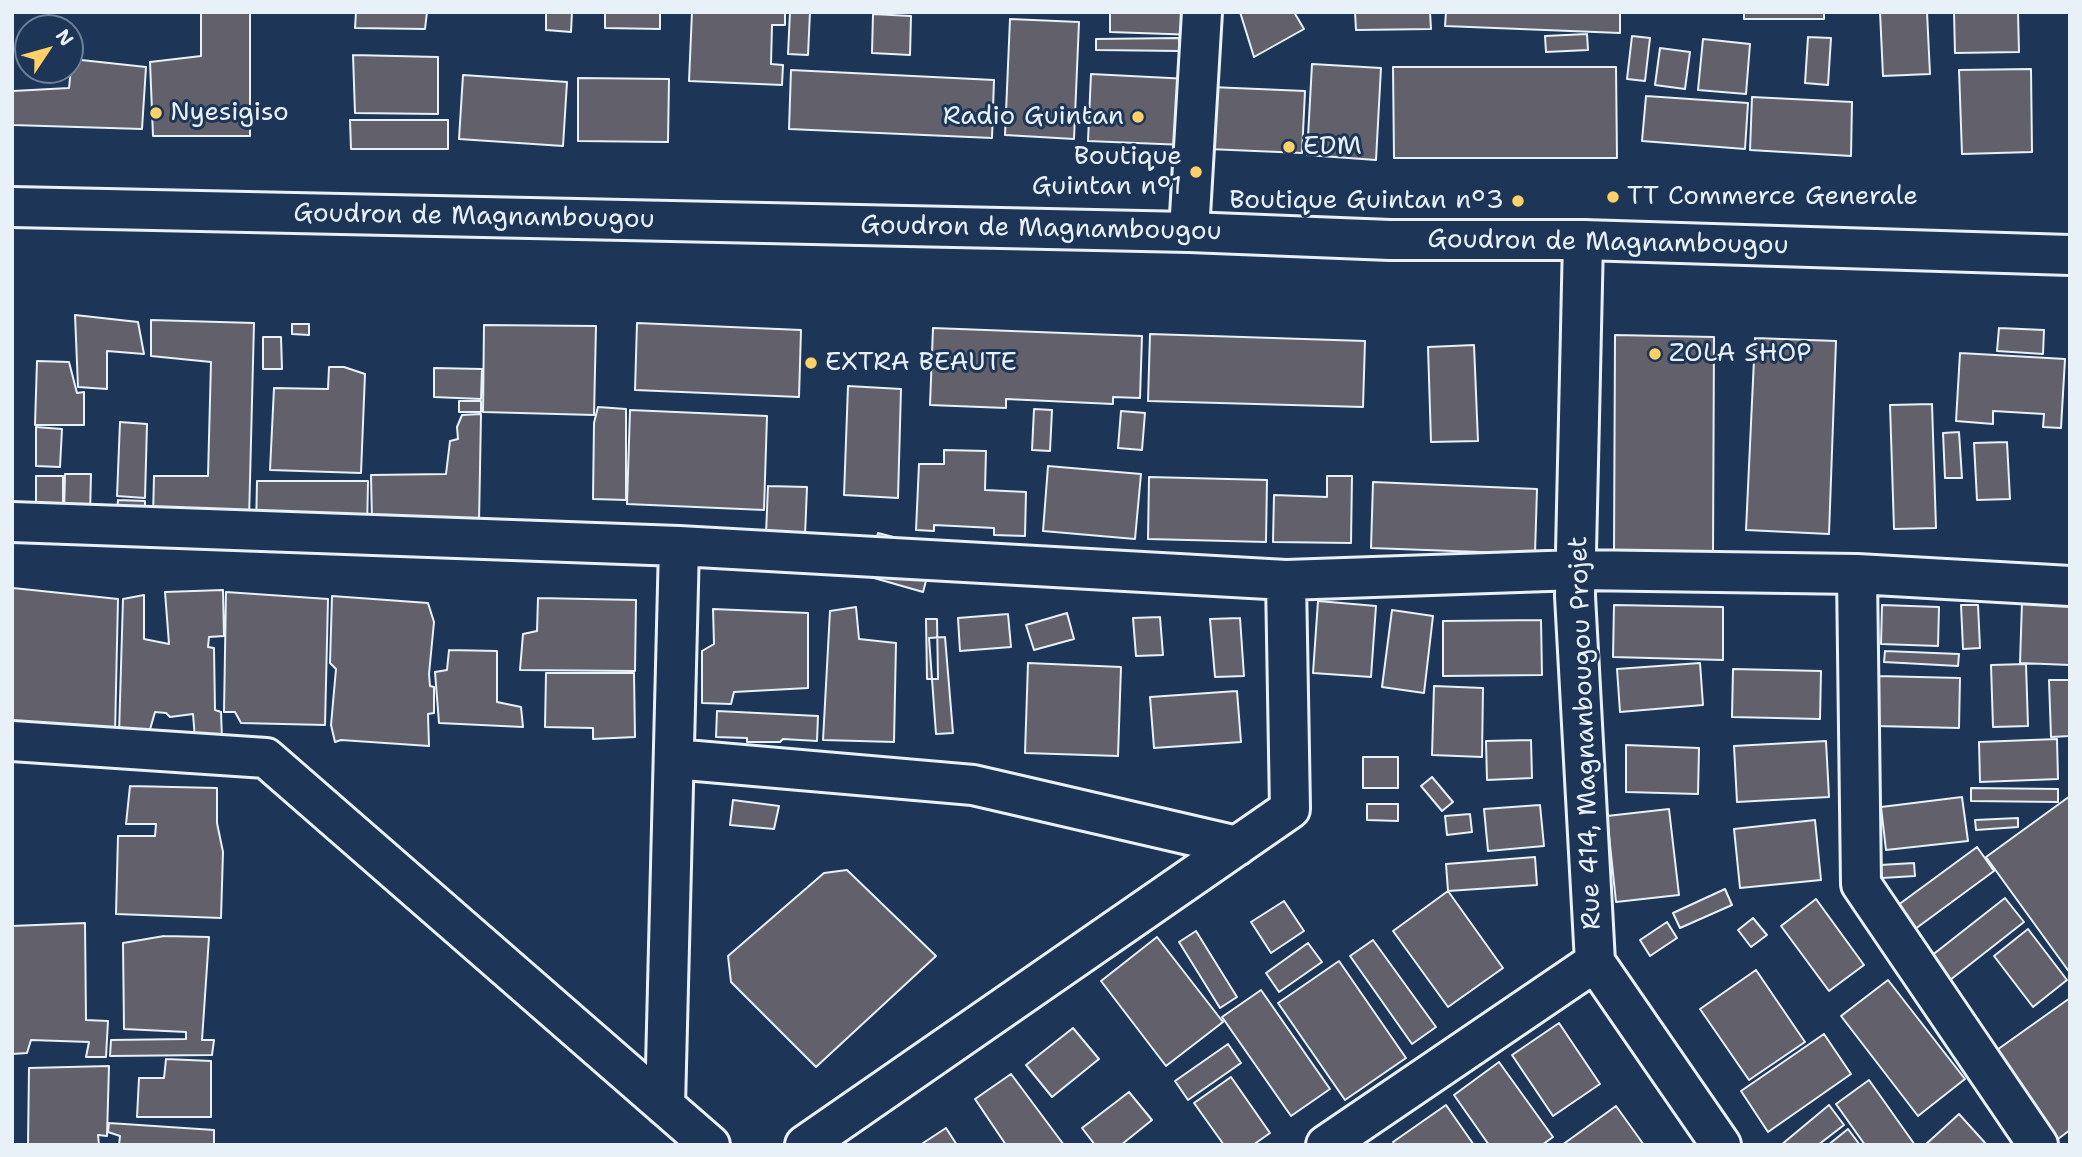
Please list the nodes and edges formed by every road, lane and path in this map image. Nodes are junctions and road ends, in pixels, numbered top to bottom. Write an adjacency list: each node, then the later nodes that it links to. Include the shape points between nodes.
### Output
1 (1202, 12): 3 (street)
2 (12, 207): 3 (street, Goudron de Magnambougou)
3 (1189, 232): 4 (street, Goudron de Magnambougou, via 1390,240)
4 (1583, 240): 5 (street, Goudron de Magnambougou); 8 (street, Rue 414, Magnanbougou Projet)
5 (2070, 255)
6 (12, 522): 7 (street)
7 (679, 547): 10 (street); 13 (street)
8 (1577, 570): 9 (street); 10 (street); 15 (street, Rue 414, Magnanbougou Projet)
9 (1857, 574): 11 (street); 21 (street, via 1861,884)
10 (1286, 580): 14 (street, via 1290,809)
11 (2070, 586)
12 (12, 741): 16 (street, via 266,758)
13 (674, 759): 14 (street, via 973,785); 16 (street)
14 (1237, 846): 19 (street)
15 (1595, 962): 17 (street); 20 (street, Rue 414, Magnanbougou Projet)
16 (665, 1106): 18 (street)
17 (1344, 1140)
18 (710, 1145)
19 (805, 1145)
20 (1721, 1145)
21 (2038, 1145)

